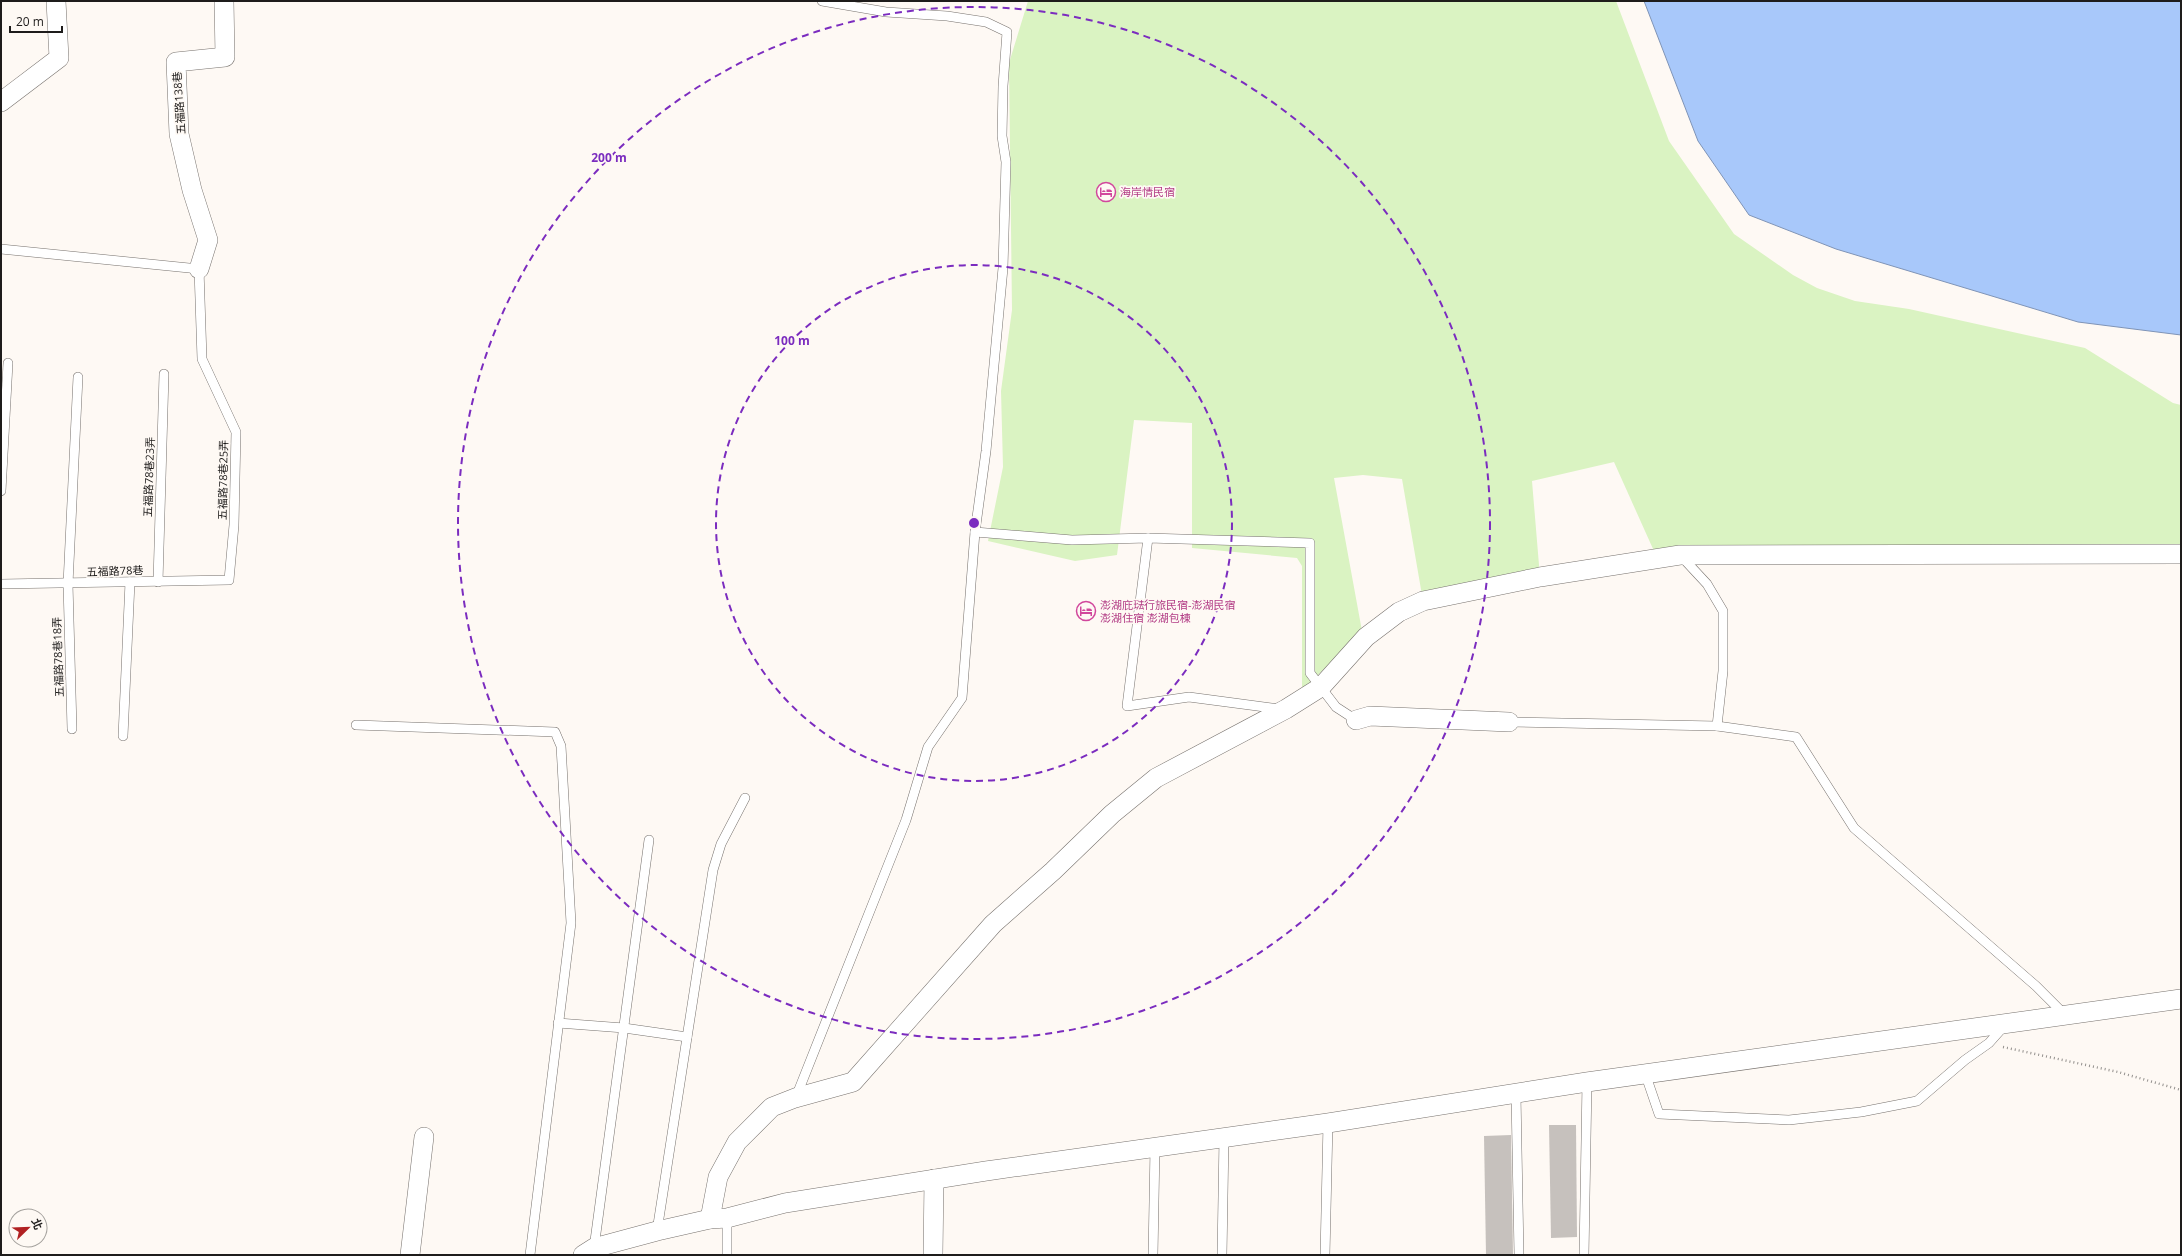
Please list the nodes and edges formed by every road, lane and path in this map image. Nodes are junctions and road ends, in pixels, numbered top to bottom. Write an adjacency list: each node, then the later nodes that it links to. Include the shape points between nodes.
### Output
1 (56, 1): 4 (street, via 59,58)
2 (224, 1): 6 (street, 五福路138巷, via 225,57 176,62 179,134 192,190 208,240)
3 (822, 1): 11 (lane, via 886,12 947,16 986,22 1007,32 1002,114 1006,162 1003,268 986,451)
4 (1, 102)
5 (1, 248): 6 (lane)
6 (199, 269): 15 (lane, 五福路78巷25弄, via 202,359 236,432 234,525)
7 (8, 363): 10 (lane)
8 (164, 374): 17 (lane, 五福路78巷23弄)
9 (78, 377): 19 (lane, 五福路78巷18弄)
10 (1, 491)
11 (974, 532): 12 (lane, via 1072,540); 41 (lane, via 962,698 928,747 906,820)
12 (1148, 538): 20 (lane, via 1310,543 1310,674); 21 (lane, via 1127,706 1189,697)
13 (2181, 554): 14 (street)
14 (1680, 555): 20 (street, via 1540,577 1423,601 1399,612 1366,637); 25 (lane, via 1707,584 1723,611 1723,671)
15 (229, 580): 17 (lane, 五福路78巷)
16 (130, 582): 17 (lane, 五福路78巷); 19 (lane, 五福路78巷); 27 (lane)
17 (158, 582)
18 (1, 584): 19 (lane, 五福路78巷)
19 (68, 584): 26 (lane, 五福路78巷18弄)
20 (1320, 687): 21 (street); 22 (lane, via 1336,707)
21 (1286, 709): 41 (street, via 1156,778 1112,814 993,924 853,1082)
22 (1356, 720): 23 (street, via 1370,716)
23 (1509, 722): 25 (lane)
24 (356, 725): 32 (lane, via 555,732 561,746 571,923)
25 (1717, 726): 31 (lane, via 1796,737 1854,828 2036,986)
26 (72, 729)
27 (123, 736)
28 (745, 798): 35 (lane, via 721,844 713,870)
29 (649, 840): 34 (lane)
30 (2181, 999): 31 (street)
31 (2065, 1015): 33 (street)
32 (558, 1023): 34 (lane); 51 (lane)
33 (2006, 1024): 36 (lane); 37 (street)
34 (624, 1028): 35 (lane); 49 (lane)
35 (687, 1037): 48 (lane)
36 (1989, 1043): 37 (lane, via 1916,1101 1860,1112 1789,1120 1659,1114); 39 (path, via 2118,1072)
37 (1646, 1076): 38 (street)
38 (1587, 1082): 40 (street); 58 (lane)
39 (2181, 1090)
40 (1516, 1095): 42 (street); 57 (lane)
41 (795, 1098): 47 (street, via 772,1107 737,1142 718,1177)
42 (1328, 1123): 44 (street); 56 (lane)
43 (424, 1137): 50 (street)
44 (1224, 1137): 45 (street); 55 (lane)
45 (1155, 1147): 46 (street); 54 (lane)
46 (934, 1179): 47 (street, via 785,1203); 53 (street)
47 (718, 1218): 48 (street); 52 (lane)
48 (656, 1231): 49 (street)
49 (589, 1252)
50 (410, 1255)
51 (530, 1255)
52 (727, 1255)
53 (933, 1255)
54 (1153, 1255)
55 (1222, 1255)
56 (1325, 1255)
57 (1519, 1255)
58 (1584, 1255)

